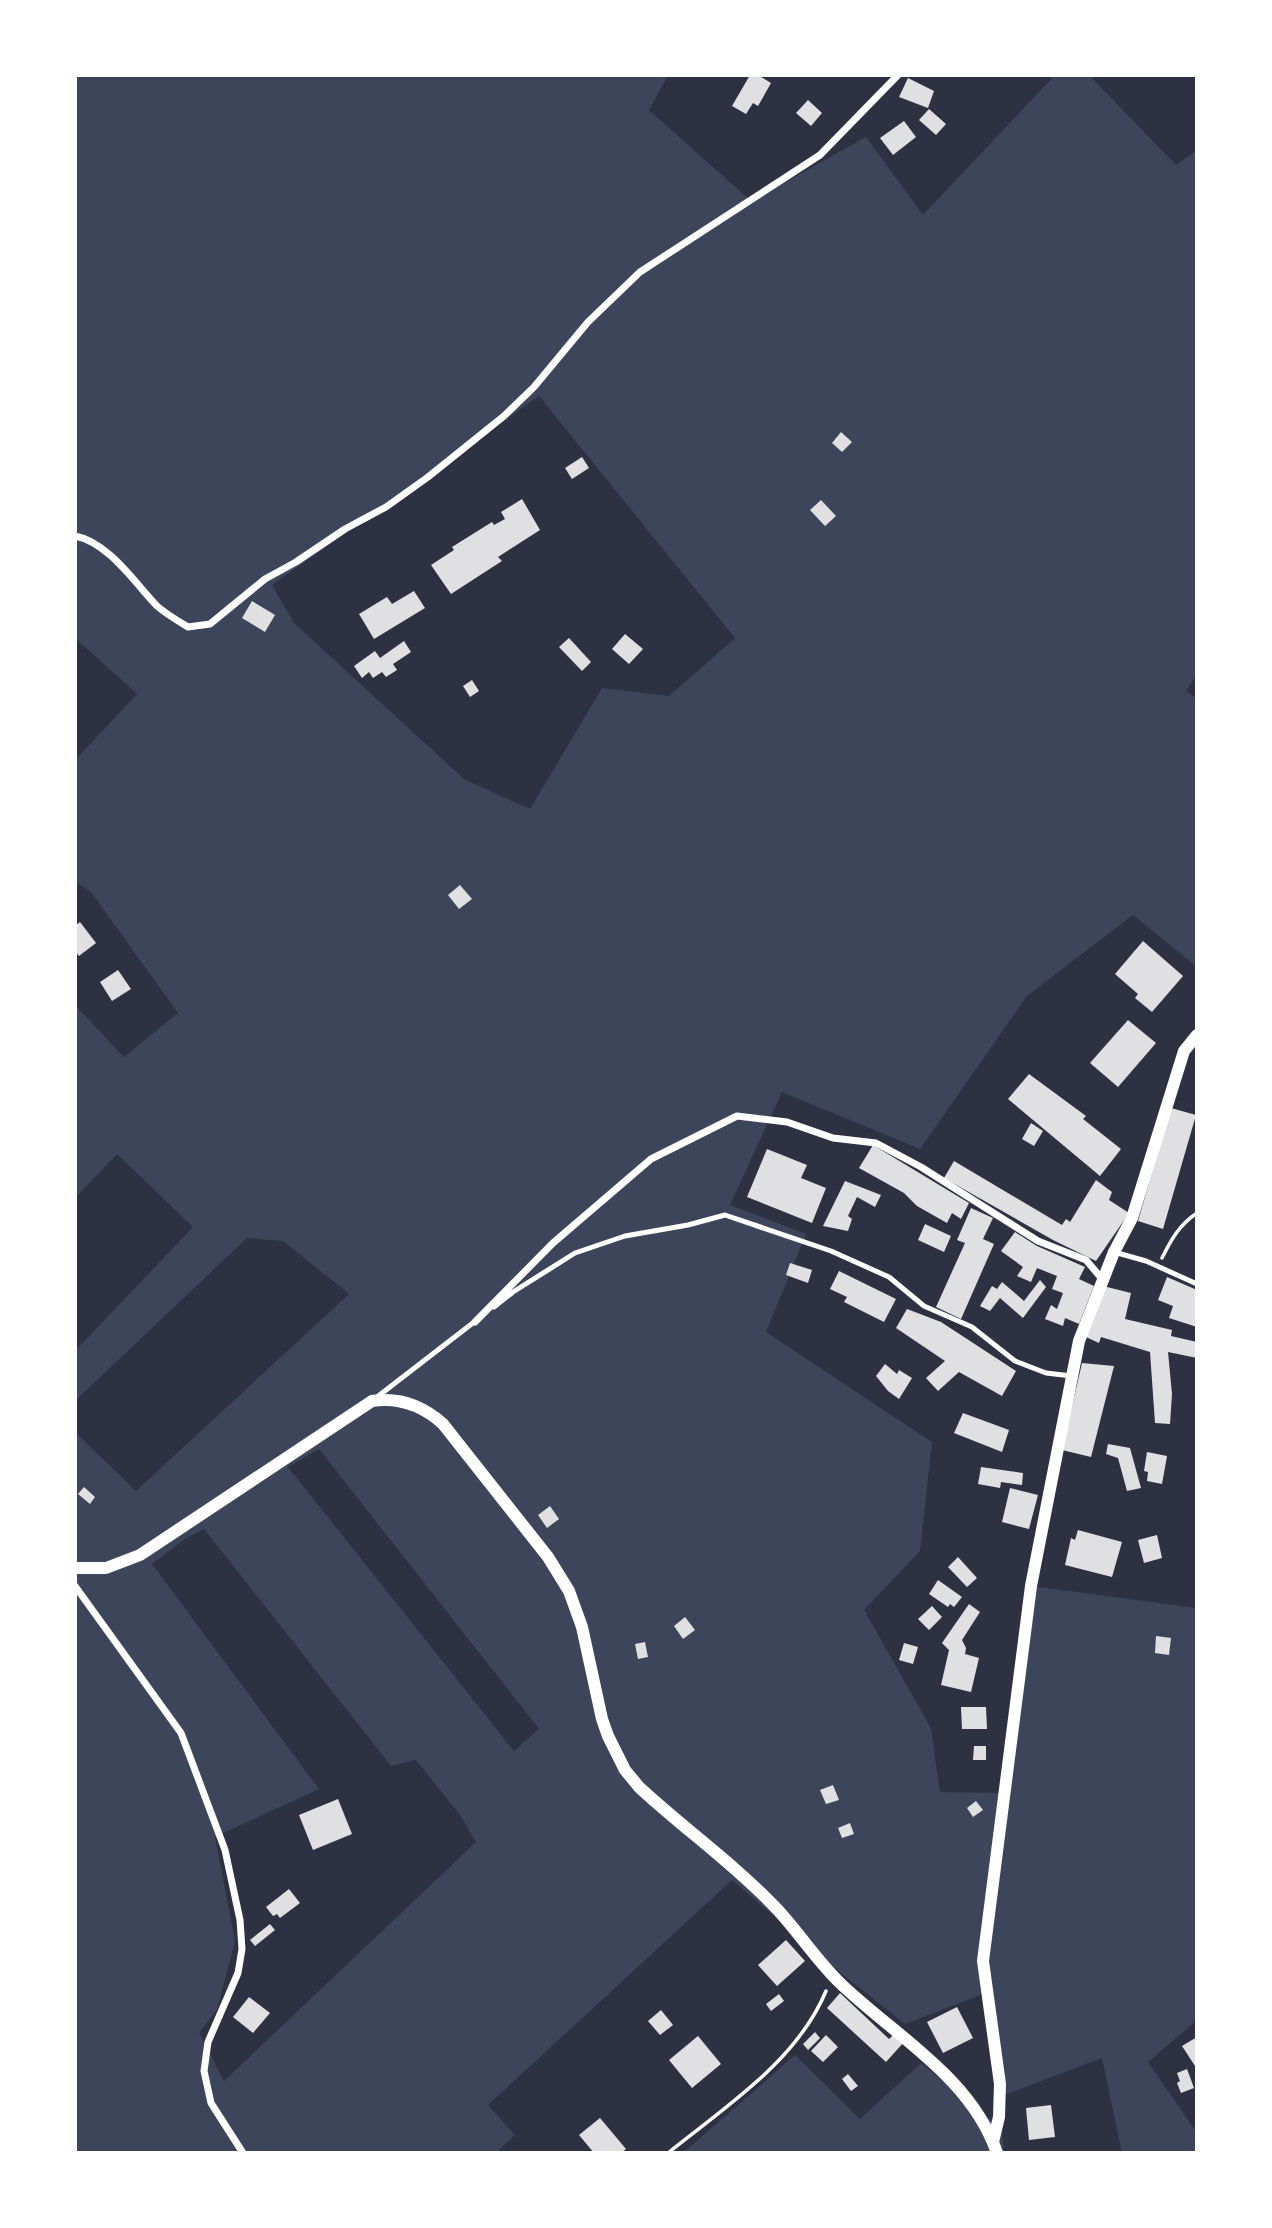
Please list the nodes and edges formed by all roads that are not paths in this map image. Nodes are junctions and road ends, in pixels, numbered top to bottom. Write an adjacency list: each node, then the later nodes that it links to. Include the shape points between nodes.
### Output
1 (898, 75): 2 (street, via 820,155 640,272 588,322 534,387 428,477 386,508 265,579 210,624 188,627 159,608 108,554)
2 (75, 536)
3 (1197, 1035): 4 (street, via 1184,1051 1132,1218)
4 (1114, 1252): 5 (street); 6 (lane)
5 (1103, 1280): 7 (street, via 1086,1261 1038,1241 876,1143 833,1138 787,1122 737,1116 650,1159 554,1243); 8 (street, via 1079,1341)
6 (1197, 1284)
7 (475, 1322): 8 (lane, via 575,1253 625,1236 725,1215 831,1251 890,1277 924,1306 972,1327 1015,1361 1046,1373); 9 (lane)
8 (1072, 1376): 12 (street, via 1031,1586 983,1961 1000,2084)
9 (372, 1401): 10 (street, via 141,1555 106,1568); 12 (street, via 389,1398 432,1414 548,1556 569,1591 582,1627 602,1718 616,1755 639,1787 774,1906 833,1976 939,2068 959,2089)
10 (75, 1568)
11 (75, 1586): 13 (street, via 181,1733 225,1850 243,1949 238,1973 208,2042 204,2071 211,2103)
12 (995, 2147)
13 (243, 2153)

